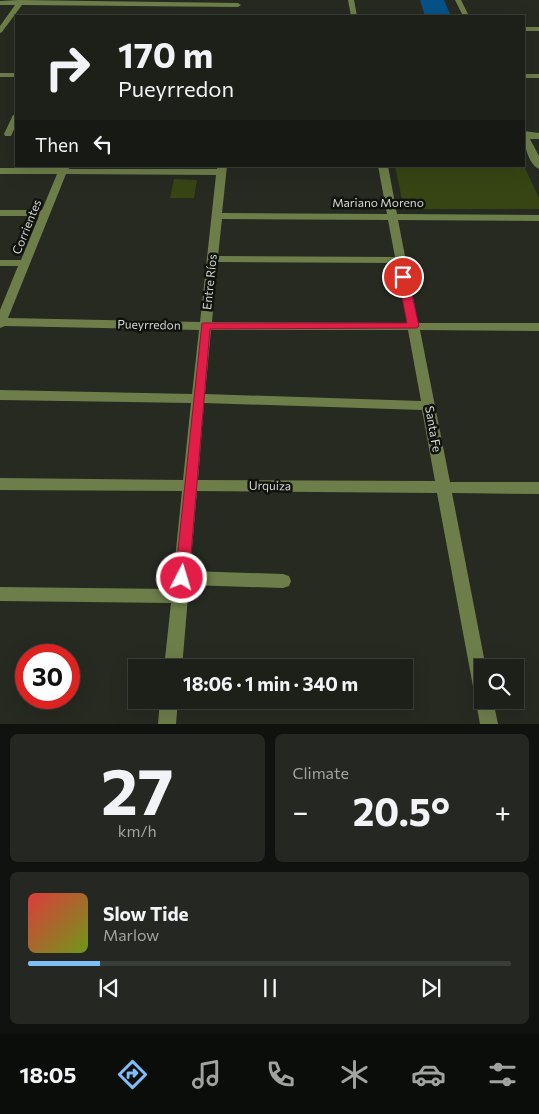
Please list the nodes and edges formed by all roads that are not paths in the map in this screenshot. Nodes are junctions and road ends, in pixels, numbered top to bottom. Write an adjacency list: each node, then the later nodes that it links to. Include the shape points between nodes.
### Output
1 (351, 0): 7 (street)
2 (458, 0): 8 (street)
3 (20, 2): 4 (street); 5 (street); 9 (street)
4 (0, 3)
5 (129, 5): 6 (street)
6 (239, 5)
7 (354, 15)
8 (466, 15)
9 (3, 28)
10 (525, 29): 11 (street)
11 (539, 29)
12 (0, 75): 13 (street)
13 (15, 75)
14 (525, 76): 15 (street)
15 (539, 76)
16 (15, 119): 17 (street)
17 (8, 134)
18 (525, 136): 19 (street)
19 (539, 136)
20 (525, 138): 21 (street)
21 (539, 166)
22 (383, 167): 29 (street, Santa Fe)
23 (64, 169): 24 (street); 25 (street); 27 (street, Corrientes)
24 (222, 169): 28 (street, Entre Ríos)
25 (0, 171)
26 (0, 213): 27 (street)
27 (46, 213): 34 (street, Corrientes)
28 (217, 216): 29 (street, Mariano Moreno); 31 (street, Entre Ríos)
29 (392, 217): 30 (street, Mariano Moreno); 32 (street, Santa Fe)
30 (539, 218)
31 (212, 259): 32 (street); 36 (street, Entre Ríos)
32 (400, 260): 37 (street, Santa Fe)
33 (0, 263): 34 (street)
34 (26, 263): 35 (street, Corrientes)
35 (0, 323): 36 (street, Pueyrredon)
36 (205, 326): 37 (street, Pueyrredon); 40 (street, Entre Ríos)
37 (413, 326): 38 (street, Pueyrredon); 41 (street, Santa Fe)
38 (539, 327)
39 (0, 395): 40 (street)
40 (198, 399): 41 (street); 43 (street, Entre Ríos)
41 (429, 406): 44 (street, Santa Fe)
42 (0, 484): 43 (street, Urquiza)
43 (191, 485): 44 (street, Urquiza); 46 (street, Entre Ríos)
44 (444, 488): 45 (street, Urquiza); 51 (street, Santa Fe)
45 (539, 488)
46 (182, 578): 47 (street); 49 (street, Entre Ríos)
47 (283, 581)
48 (0, 594): 49 (street)
49 (180, 596): 50 (street, Entre Ríos)
50 (174, 659)
51 (476, 659)
52 (168, 709): 54 (street)
53 (486, 709): 55 (street)
54 (167, 724)
55 (488, 724)

